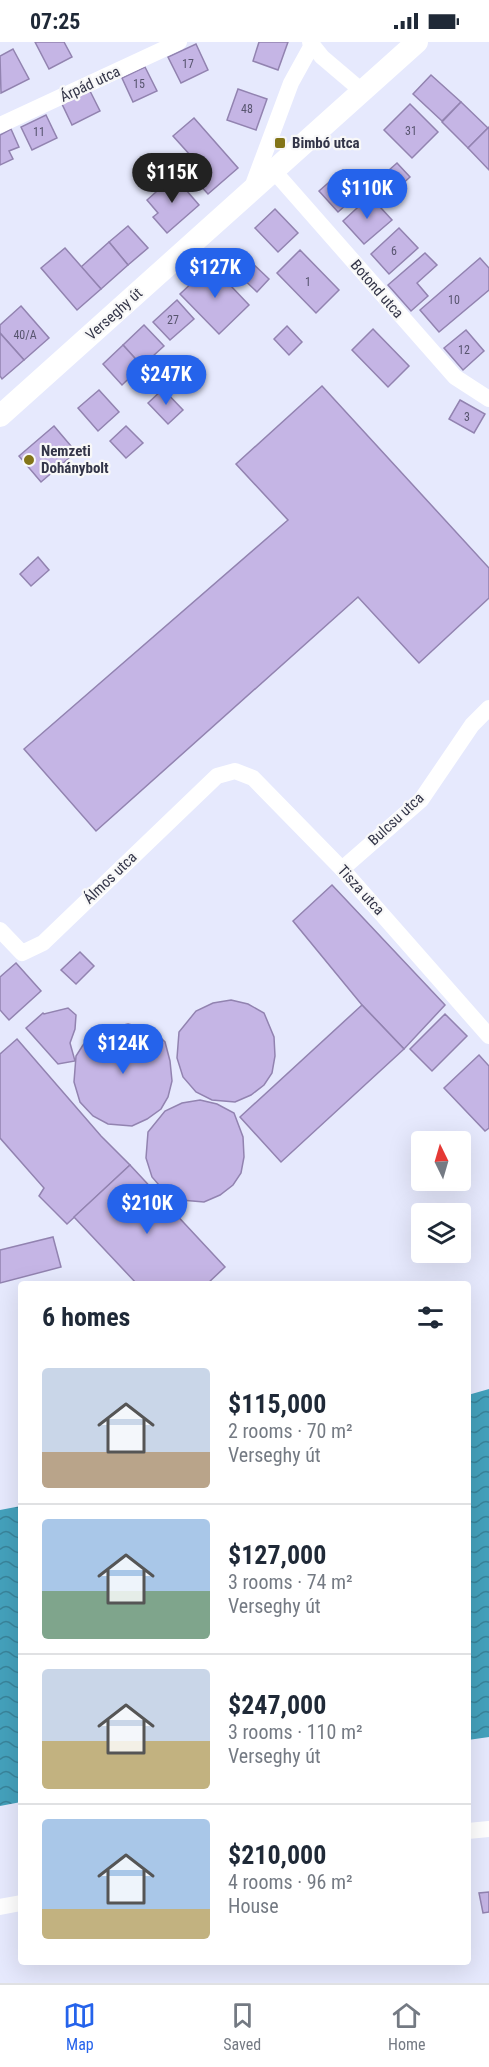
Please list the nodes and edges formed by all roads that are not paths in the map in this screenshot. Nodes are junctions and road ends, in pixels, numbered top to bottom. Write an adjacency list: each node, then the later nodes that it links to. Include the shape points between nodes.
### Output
1 (179, 42): 5 (street, Árpád utca)
2 (417, 42): 4 (main road, Verseghy út)
3 (311, 44): 4 (street); 7 (street, via 291,83)
4 (362, 92): 6 (main road, Verseghy út)
5 (0, 125)
6 (273, 170): 7 (main road, Verseghy út); 8 (street, Botond utca, via 454,377)
7 (250, 191): 9 (main road, Verseghy út)
8 (489, 399)
9 (0, 416)
10 (489, 708): 12 (street, Bulcsu utca, via 472,725 421,800)
11 (217, 776): 12 (street, Tisza utca, via 235,771 253,778); 13 (street, Álmos utca, via 43,943 22,952)
12 (342, 869): 14 (street, Tisza utca)
13 (0, 930)
14 (489, 1036)
15 (489, 1829): 16 (street)
16 (471, 1831)
17 (18, 1903): 18 (street)
18 (0, 1906)

